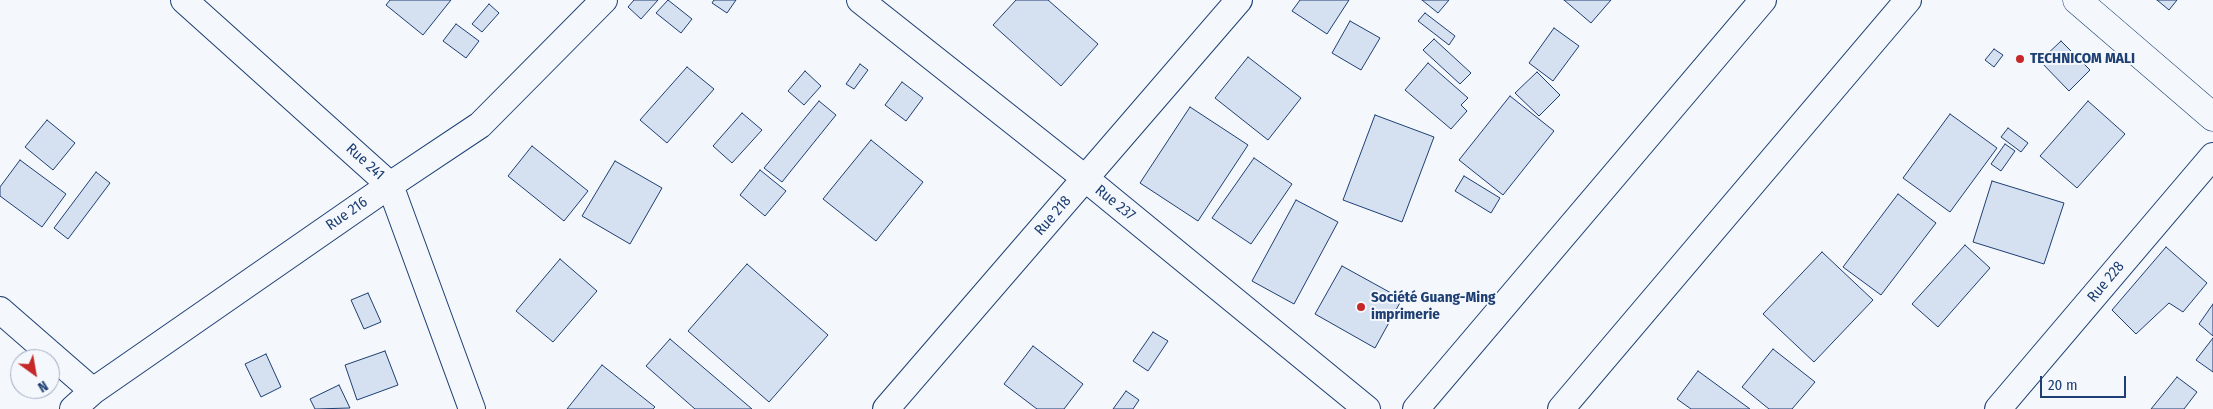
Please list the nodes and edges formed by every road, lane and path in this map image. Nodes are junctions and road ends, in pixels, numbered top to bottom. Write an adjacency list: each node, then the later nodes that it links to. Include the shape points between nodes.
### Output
1 (184, 0): 11 (street, Rue 241)
2 (860, 0): 10 (street, Rue 237)
3 (1239, 0): 10 (street, Rue 218)
4 (1763, 0): 18 (street)
5 (1908, 0): 19 (street)
6 (2077, 0): 8 (street)
7 (599, 2): 11 (street, Rue 216, via 480,125)
8 (2213, 117)
9 (2213, 156): 20 (street, Rue 228)
10 (1086, 179): 16 (street, Rue 218); 17 (street, Rue 237)
11 (390, 185): 13 (street, Rue 216); 15 (street, Rue 241)
12 (0, 310): 13 (street)
13 (93, 391): 14 (street, Rue 216)
14 (72, 409)
15 (472, 409)
16 (886, 409)
17 (1367, 409)
18 (1416, 409)
19 (1561, 409)
20 (1998, 409)

